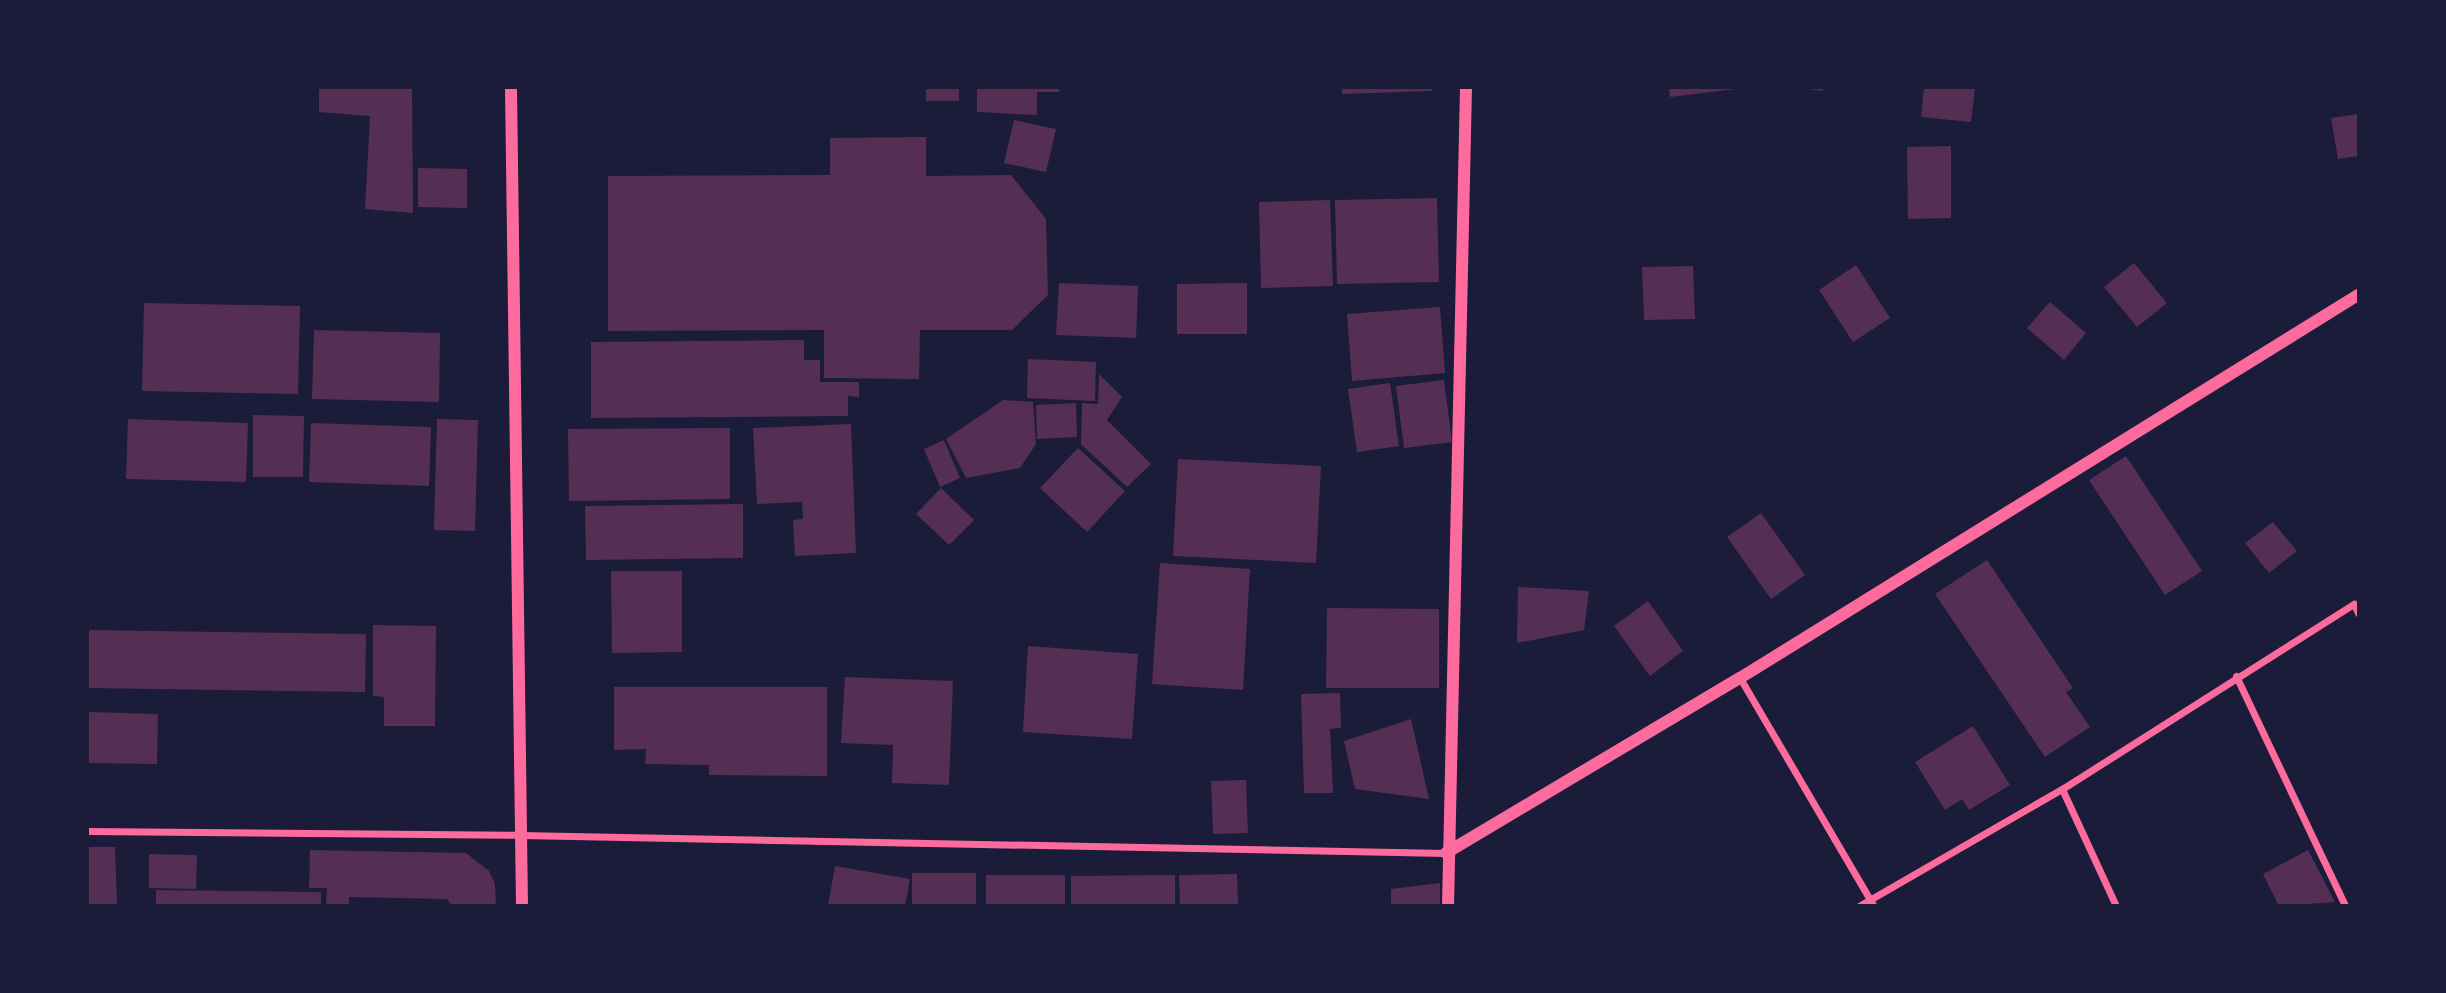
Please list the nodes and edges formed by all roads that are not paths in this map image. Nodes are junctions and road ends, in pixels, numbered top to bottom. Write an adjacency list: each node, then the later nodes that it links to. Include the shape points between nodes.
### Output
1 (512, 88): 9 (street)
2 (1466, 88): 10 (street)
3 (2358, 295): 6 (street)
4 (2358, 613): 5 (street, via 2354,604)
5 (2236, 676): 7 (street); 16 (street)
6 (1740, 678): 10 (street); 11 (street)
7 (2062, 789): 11 (street); 15 (street)
8 (88, 831): 9 (street)
9 (520, 835): 10 (street); 12 (street)
10 (1446, 853): 13 (street)
11 (1872, 902): 14 (street)
12 (522, 905)
13 (1448, 905)
14 (1859, 905)
15 (2116, 905)
16 (2345, 905)

